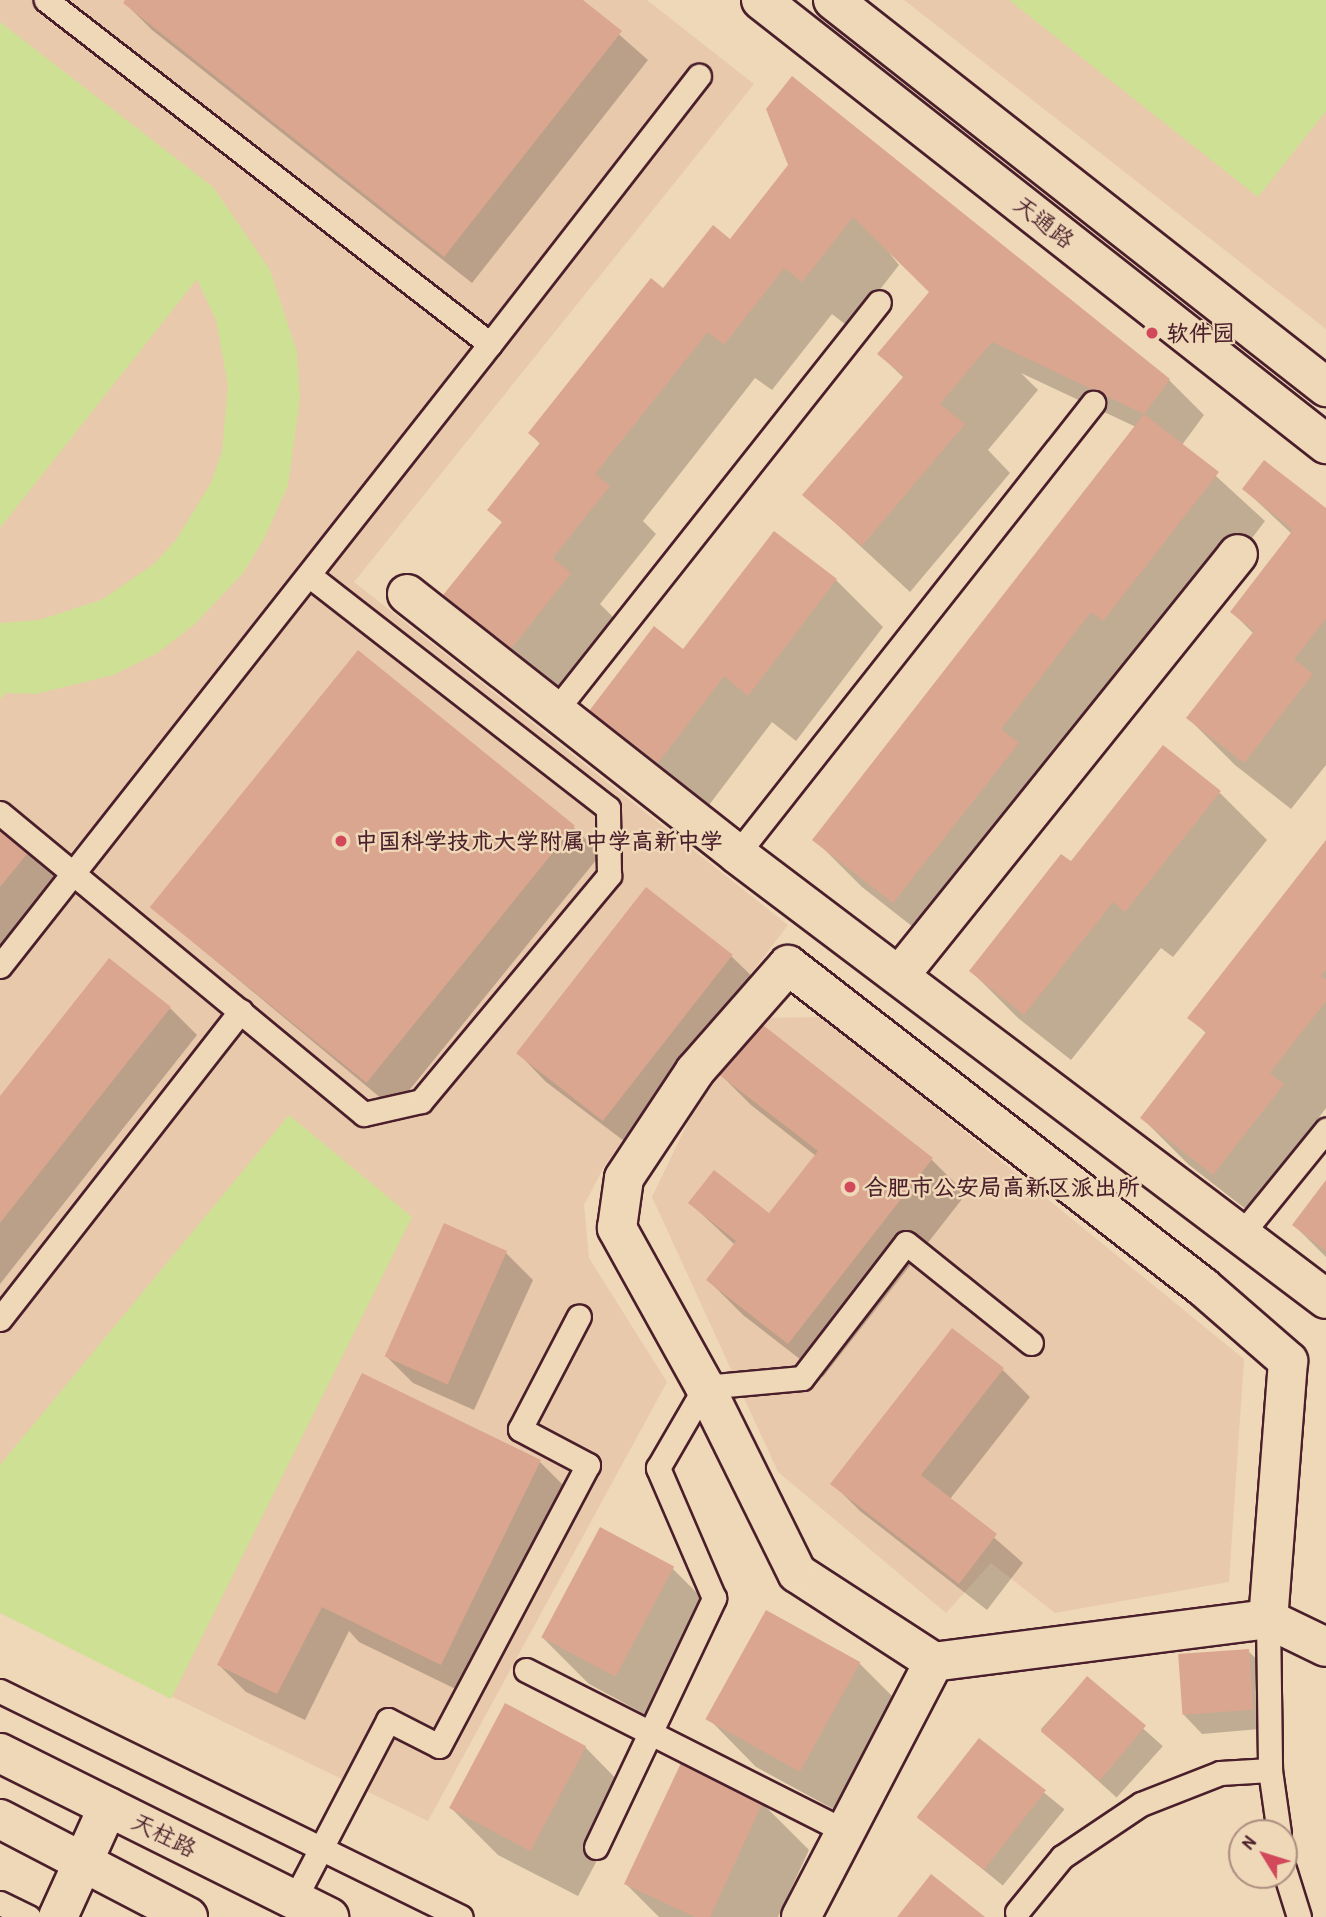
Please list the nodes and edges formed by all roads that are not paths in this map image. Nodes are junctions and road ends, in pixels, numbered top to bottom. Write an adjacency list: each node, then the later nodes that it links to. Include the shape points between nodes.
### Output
1 (46, 0): 6 (lane)
2 (833, 0): 7 (street, 天通路)
3 (777, 5): 9 (street, 天通路)
4 (699, 76): 6 (lane)
5 (878, 302): 13 (lane)
6 (490, 344): 11 (lane)
7 (1326, 387)
8 (1093, 404): 15 (lane)
9 (1326, 444)
10 (1238, 554): 18 (street)
11 (309, 575): 16 (lane); 19 (lane, via 608,808 609,875 421,1101 364,1114)
12 (407, 594): 13 (street)
13 (556, 710): 15 (street)
14 (0, 813): 16 (lane)
15 (737, 854): 18 (street)
16 (75, 873): 17 (lane); 19 (lane)
17 (0, 966)
18 (899, 976): 21 (street)
19 (241, 1011): 24 (lane)
20 (1326, 1130): 21 (lane)
21 (1242, 1232): 22 (street)
22 (1326, 1299)
23 (579, 1316): 40 (lane, via 520,1429 588,1465 439,1746 388,1720)
24 (0, 1319)
25 (1031, 1343): 26 (lane, via 906,1242 802,1378)
26 (705, 1387): 27 (street, via 617,1228 624,1178 695,1071 788,965 1203,1287 1287,1360); 29 (street, via 797,1573); 32 (lane, via 659,1468 714,1598)
27 (1268, 1619): 28 (street); 29 (street); 34 (lane)
28 (1326, 1647)
29 (934, 1662): 38 (street)
30 (526, 1670): 32 (lane)
31 (0, 1691): 40 (lane)
32 (650, 1734): 38 (lane); 39 (lane)
33 (0, 1753): 35 (street, 天柱路)
34 (1270, 1770): 37 (lane); 45 (lane, via 1220,1773 1141,1804 1062,1857)
35 (108, 1807): 41 (street); 43 (street, 天柱路)
36 (0, 1819): 41 (street)
37 (1277, 1819)
38 (845, 1831): 51 (street)
39 (596, 1847)
40 (321, 1848): 43 (lane); 50 (lane)
41 (85, 1861): 47 (street); 48 (street)
42 (1290, 1889): 52 (lane)
43 (294, 1900): 49 (street, 天柱路)
44 (0, 1903): 46 (lane)
45 (1017, 1912)
46 (29, 1917)
47 (58, 1917)
48 (188, 1917)
49 (329, 1917)
50 (461, 1917)
51 (802, 1917)
52 (1299, 1917)

